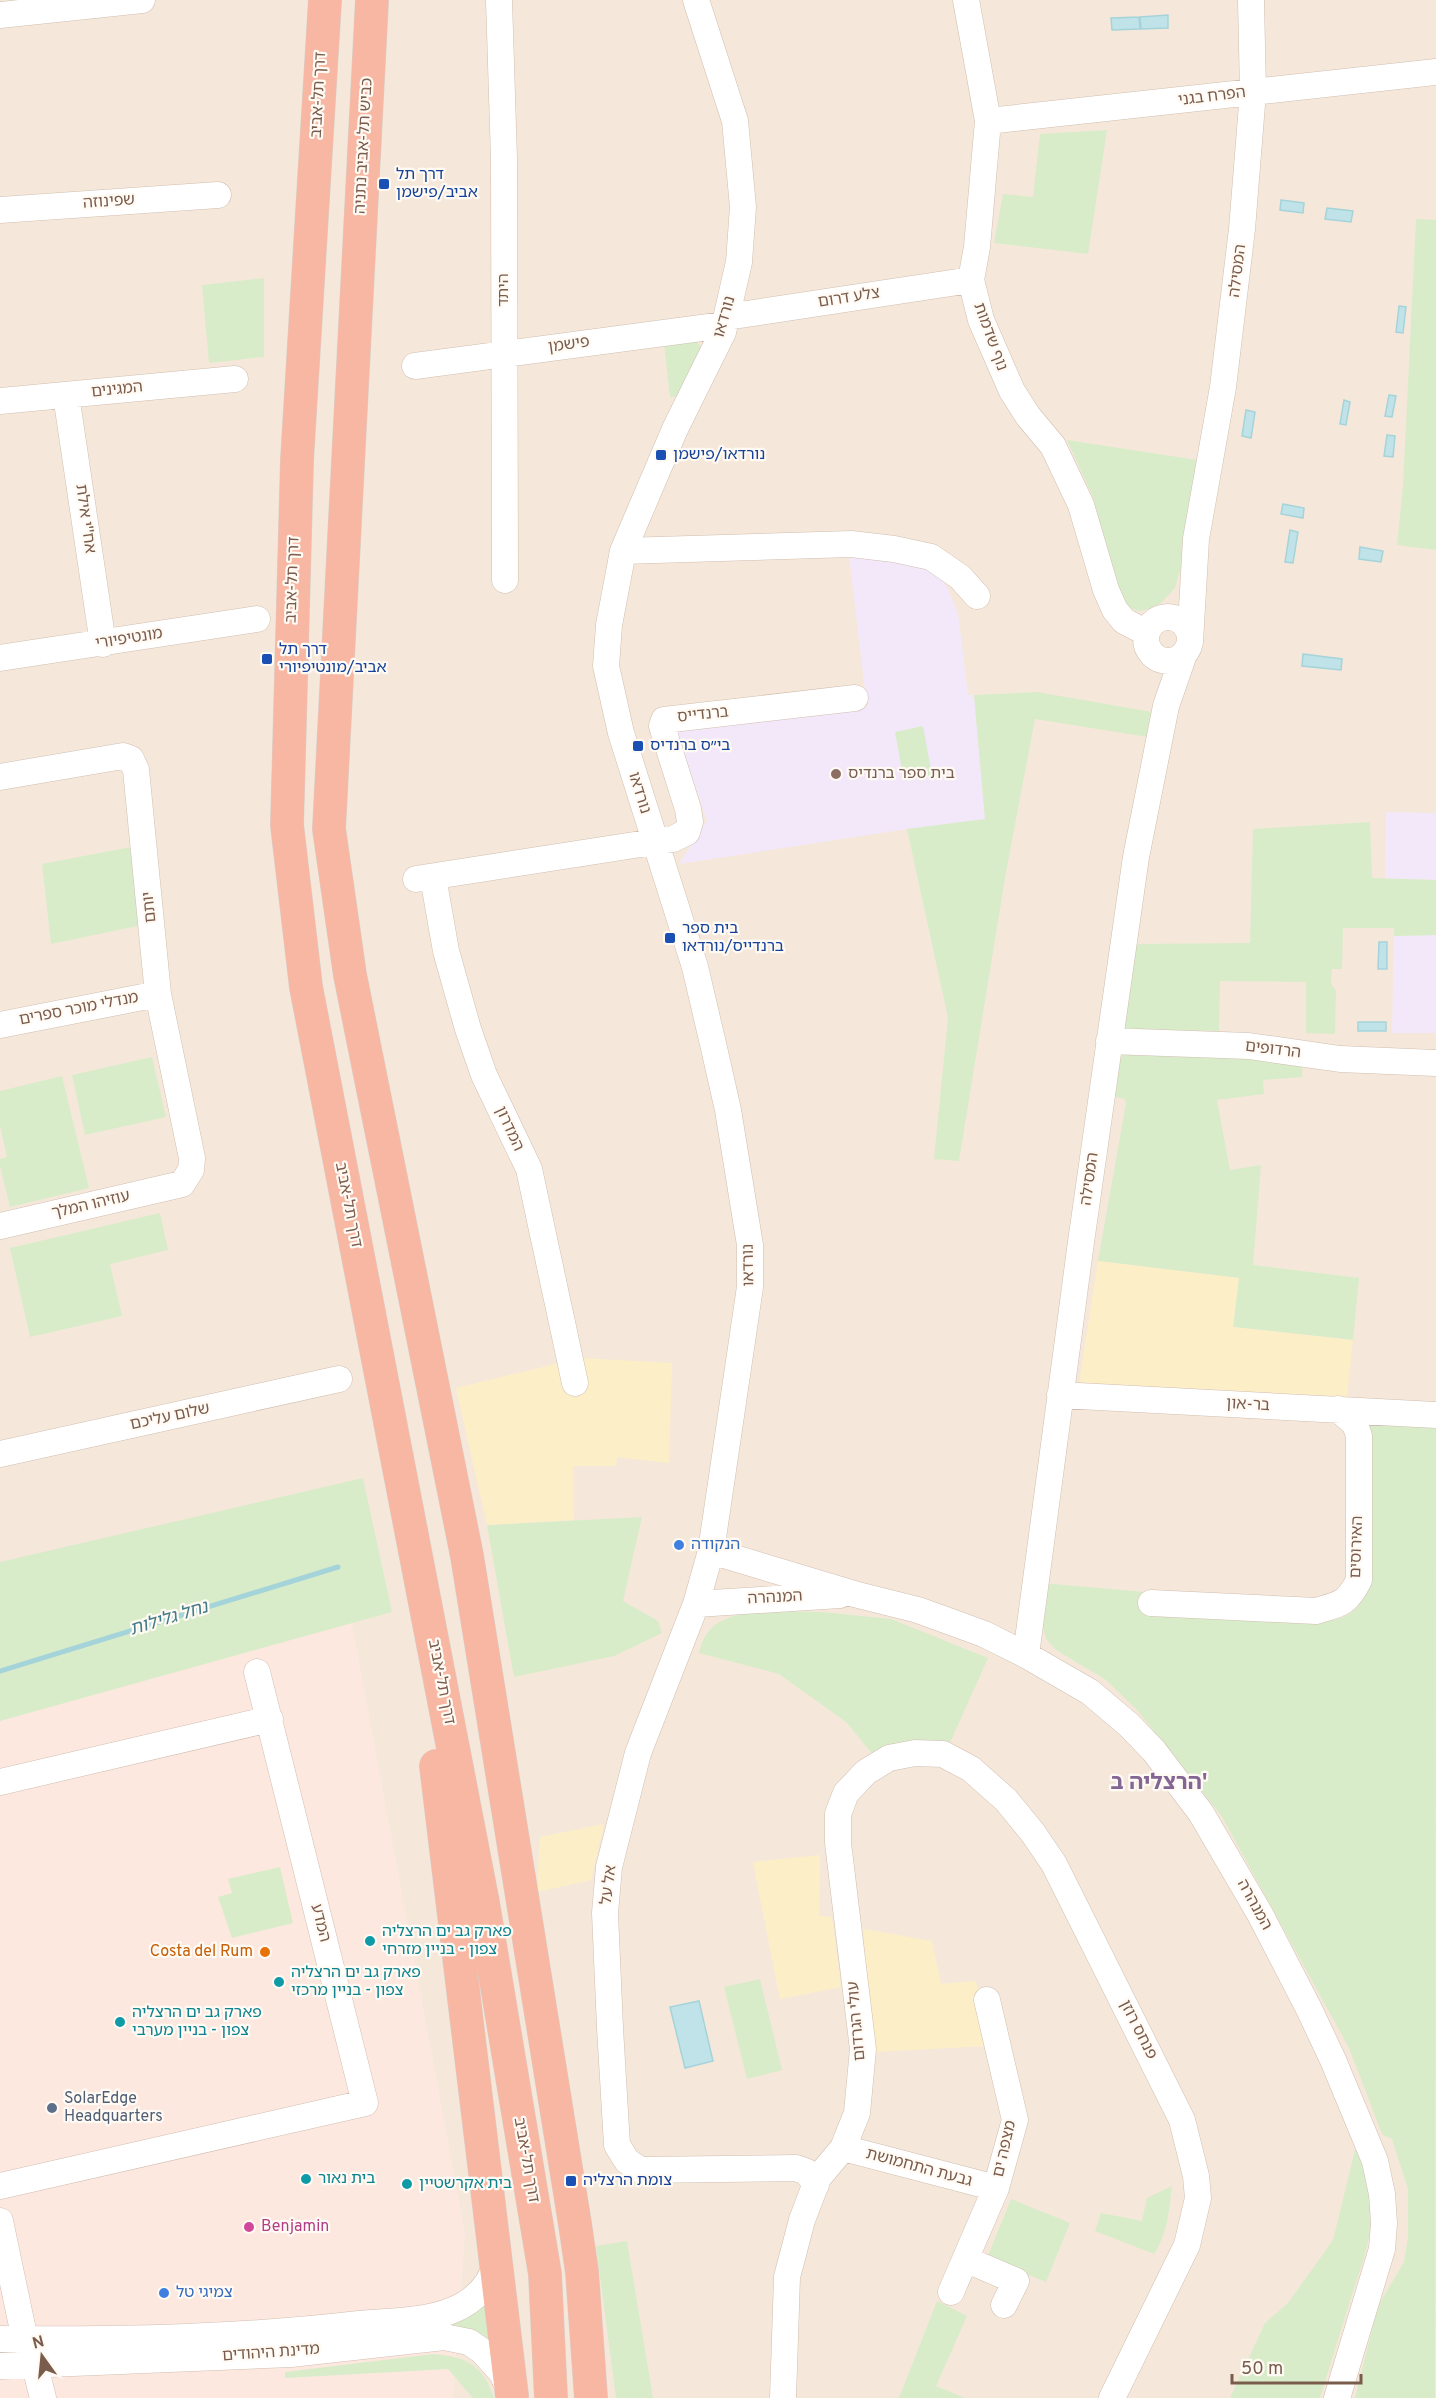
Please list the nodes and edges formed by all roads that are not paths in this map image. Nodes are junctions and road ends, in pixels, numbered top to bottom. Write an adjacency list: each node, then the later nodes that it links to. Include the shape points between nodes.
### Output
1 (142, 0): 8 (street)
2 (325, 0): 47 (highway, דרך תל-אביב, via 297,460 287,825 306,987)
3 (372, 0): 74 (highway, כביש תל-אביב נתניה, via 329,829 350,975 471,1580 575,2224)
4 (499, 0): 17 (street, היתד)
5 (696, 0): 16 (street, נורדאו, via 735,121 743,207 739,262)
6 (966, 0): 12 (street, נוף שדמות)
7 (1251, 0): 11 (street, המסילה)
8 (57, 4): 9 (street)
9 (0, 15)
10 (1436, 72): 11 (street, הפרח בגני)
11 (1253, 92): 12 (street, הפרח בגני); 22 (street, המסילה, via 1229,343)
12 (988, 121): 15 (street, נוף שדמות)
13 (218, 195): 14 (street, שפינוזה)
14 (0, 210)
15 (971, 280): 16 (street, צלע דרום); 27 (street, נוף שדמות, via 981,320 1012,391 1053,446 1081,505 1115,610 1124,621)
16 (726, 321): 17 (street, פישמן); 23 (street, נורדאו)
17 (504, 354): 18 (street, פישמן); 24 (street, היתד)
18 (415, 366)
19 (235, 379): 20 (street, המגינים)
20 (66, 395): 21 (street, המגינים); 28 (street, אח''י אילת)
21 (0, 401)
22 (1196, 539): 27 (street, המסילה, via 1175,599); 29 (street, המסילה)
23 (624, 551): 25 (street, via 851,544 894,549 931,557 960,577); 34 (street, נורדאו, via 609,625 606,666 621,733)
24 (505, 580)
25 (977, 596)
26 (257, 619): 28 (street, מונטיפיורי)
27 (1153, 636): 29 (street, via 1158,659 1172,661); 29 (street, via 1171,618 1187,629); 32 (street, המסילה)
28 (103, 644): 30 (street, מונטיפיורי)
29 (1187, 648): 32 (street, המסילה)
30 (0, 658)
31 (855, 698): 34 (street, ברנדייס, via 664,720 662,726 690,822 687,832)
32 (1166, 706): 37 (street, המסילה, via 1136,857)
33 (0, 777): 35 (street, יותם, via 123,756 131,759 136,770)
34 (655, 843): 42 (street, המדרון, via 424,878 484,1075 529,1169); 48 (street, נורדאו, via 695,967 728,1110 750,1245 744,1339)
35 (158, 994): 36 (street, מנדלי מוכר ספרים); 39 (street, יותם, via 192,1158 191,1170)
36 (0, 1025)
37 (1109, 1041): 38 (street, הרדופים, via 1250,1046 1340,1059); 43 (street, המסילה)
38 (1436, 1063)
39 (182, 1184): 40 (street, עוזיהו המלך)
40 (0, 1226)
41 (339, 1379): 46 (street, שלום עליכם)
42 (575, 1383)
43 (1060, 1395): 44 (street, בר-און); 52 (street, המסילה)
44 (1338, 1409): 45 (street, בר-און); 50 (street, האירוסים, via 1355,1424 1359,1436 1359,1580 1351,1597 1316,1611)
45 (1436, 1415)
46 (0, 1454)
47 (399, 1466): 65 (highway); 73 (highway, דרך תל-אביב, via 483,1903 545,2274)
48 (711, 1551): 49 (street, המנהרה); 51 (street, נורדאו)
49 (854, 1594): 51 (street, המנהרה); 52 (street, המנהרה, via 918,1610 984,1634)
50 (1151, 1603)
51 (696, 1604): 59 (street, אל על, via 638,1753 609,1867 605,1913 617,2145 627,2161 640,2170 796,2168 807,2172)
52 (1026, 1655): 77 (street, המנהרה, via 1090,1692 1129,1725 1201,1813 1309,2009 1366,2134 1382,2194 1383,2241)
53 (257, 1672): 54 (street, המדע)
54 (270, 1719): 56 (street); 60 (street, המדע, via 365,2103)
55 (889, 1758): 58 (street, עולי הגרדום, via 866,1772 846,1793 838,1814 843,1891 863,2049 858,2113); 76 (street, פנחס רוזן, via 915,1753 943,1754 971,1769 1006,1800 1033,1833 1054,1864 1182,2120 1196,2176 1198,2198 1194,2219 1187,2246)
56 (0, 1782)
57 (987, 2000): 61 (street, מצפה ים, via 1015,2120)
58 (843, 2148): 59 (street, עולי הגרדום); 61 (street, גבעת התחמושת)
59 (816, 2185): 75 (street, עולי הגרדום, via 801,2220 787,2277)
60 (0, 2186)
61 (996, 2188): 64 (street, מצפה ים)
62 (0, 2191): 68 (street)
63 (0, 2221): 68 (street)
64 (965, 2259): 66 (street, מצפה ים); 67 (street, via 1016,2281)
65 (497, 2261): 68 (street, מדינת היהודים, via 494,2274 479,2293 466,2304 438,2315 283,2333); 71 (highway)
66 (951, 2292)
67 (1004, 2305)
68 (19, 2339): 70 (street)
69 (0, 2366): 70 (street, מדינת היהודים)
70 (35, 2366): 71 (street, מדינת היהודים, via 291,2354 444,2337 469,2342 482,2351 502,2373); 72 (street)
71 (512, 2397)
72 (43, 2398)
73 (551, 2398)
74 (591, 2398)
75 (783, 2398)
76 (1112, 2398)
77 (1337, 2398)

